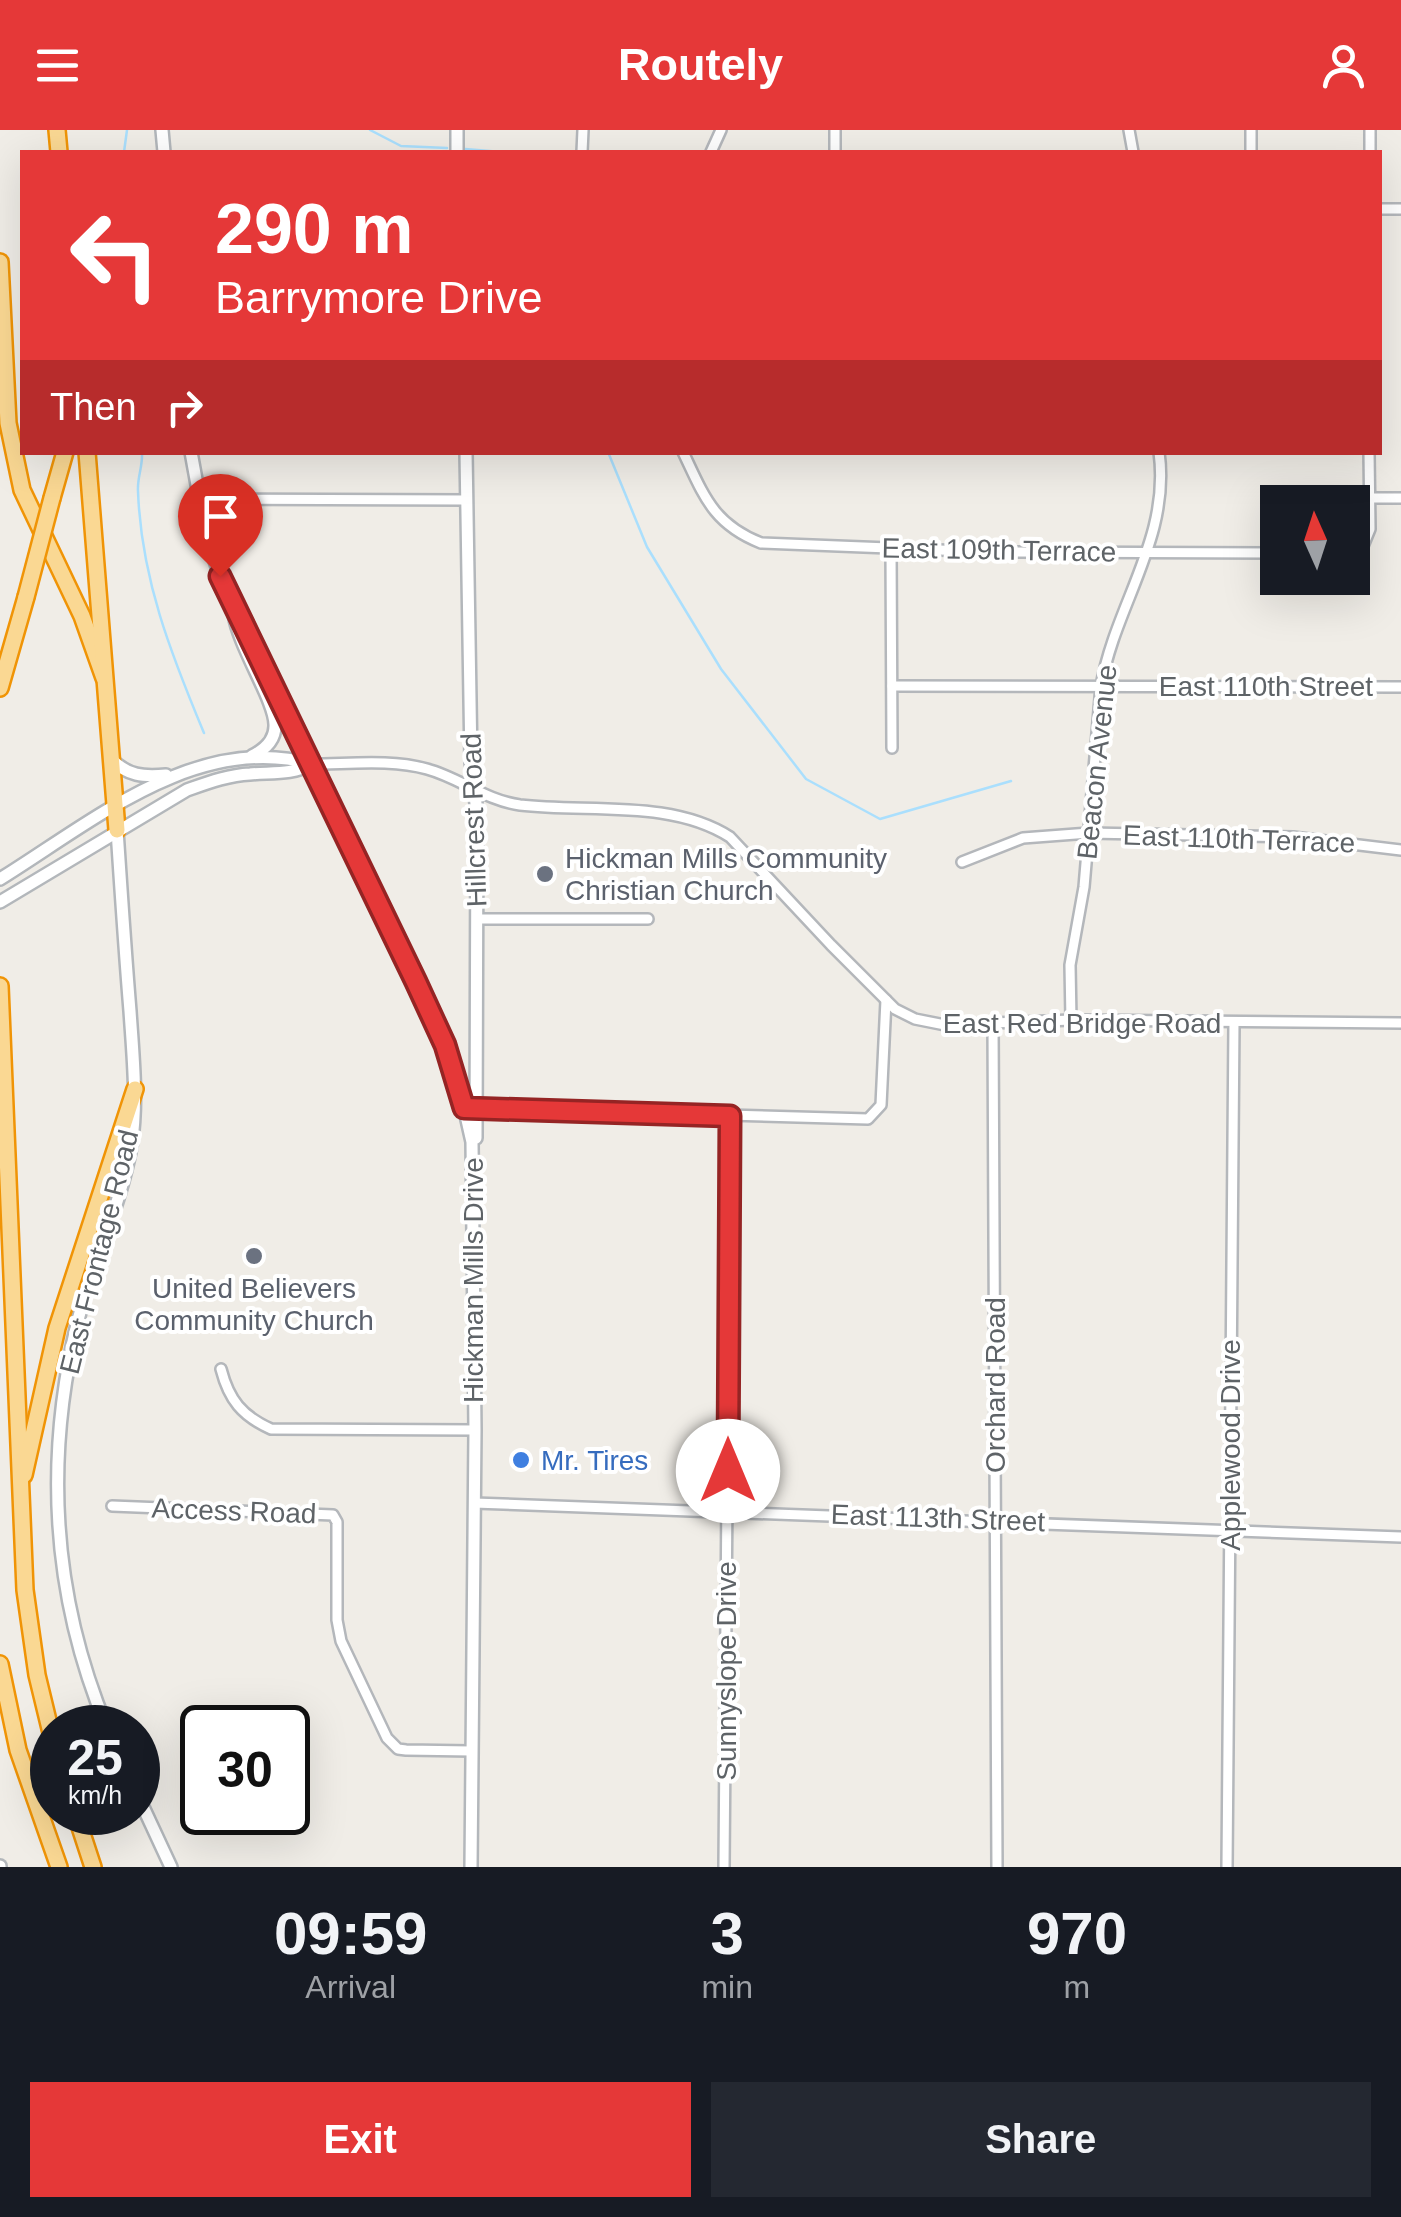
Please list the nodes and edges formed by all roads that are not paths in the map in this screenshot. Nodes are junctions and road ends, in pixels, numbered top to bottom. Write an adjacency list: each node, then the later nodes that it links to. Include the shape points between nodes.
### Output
1 (0, 262): 18 (highway, via 13,455)
2 (64, 455): 22 (highway, bridge)
3 (87, 455): 18 (highway)
4 (191, 455): 12 (street)
5 (466, 455): 13 (street, Hillcrest Road)
6 (684, 455): 14 (street, East 109th Terrace, via 711,508 740,535 761,542)
7 (1159, 455): 15 (street, Beacon Avenue, via 1161,494)
8 (1369, 455): 9 (street)
9 (1369, 485)
10 (1370, 498): 11 (street)
11 (1401, 498)
12 (198, 499): 13 (street); 17 (street)
13 (467, 500): 28 (street, Hillcrest Road)
14 (890, 549): 15 (street, East 109th Terrace); 19 (street)
15 (1149, 552): 16 (street, East 109th Terrace); 20 (street, Beacon Avenue)
16 (1260, 553)
17 (232, 600): 25 (street, via 240,643 276,722 271,742); 26 (street)
18 (104, 678): 24 (highway)
19 (892, 686): 20 (street, East 110th Street); 23 (street)
20 (1101, 686): 21 (street, East 110th Street); 31 (street, Beacon Avenue)
21 (1401, 687)
22 (0, 688)
23 (892, 748)
24 (110, 758): 27 (street, via 134,776); 29 (highway)
25 (245, 760): 26 (street, East Red Bridge Road); 27 (street, East Red Bridge Road)
26 (312, 764): 28 (street, East Red Bridge Road, via 422,767); 30 (street, East Red Bridge Road, via 295,773 216,780); 45 (street)
27 (176, 774): 29 (street, East Red Bridge Road)
28 (475, 792): 36 (street, Hillcrest Road); 39 (street, East Red Bridge Road, via 521,805 640,812 712,825)
29 (115, 808): 30 (highway); 34 (street, East Red Bridge Road)
30 (116, 830): 35 (street, East Red Bridge Road); 44 (street, East Frontage Road)
31 (1089, 832): 32 (street, East 110th Terrace, via 1349,841); 33 (street, East 110th Terrace, via 1023,838); 40 (street, Beacon Avenue, via 1070,965)
32 (1401, 850)
33 (962, 862)
34 (0, 879)
35 (0, 902)
36 (477, 919): 37 (street); 45 (street, Hillcrest Road)
37 (648, 920)
38 (0, 986): 51 (highway)
39 (886, 1000): 43 (street, East Red Bridge Road, via 932,1024); 46 (street, via 881,1105 868,1118)
40 (1072, 1020): 41 (street, East Red Bridge Road); 43 (street, East Red Bridge Road)
41 (1234, 1022): 42 (street, East Red Bridge Road); 55 (street, Applewood Drive)
42 (1401, 1022)
43 (993, 1023): 54 (street, Orchard Road)
44 (135, 1090): 51 (highway, via 57,1328); 59 (street, East Frontage Road, via 131,1145 68,1369 58,1464 71,1625)
45 (470, 1108): 46 (street); 47 (street, Hillcrest Road)
46 (730, 1116): 53 (street, Sunnyslope Drive)
47 (475, 1187): 49 (street, Hickman Mills Drive)
48 (221, 1369): 49 (street, via 237,1408 271,1429)
49 (475, 1430): 50 (street, Hickman Mills Drive)
50 (474, 1503): 53 (street, East 113th Street); 60 (street, Hickman Mills Drive)
51 (18, 1504): 58 (highway, via 24,1590)
52 (112, 1506): 60 (street, Access Road, via 332,1515 341,1642 387,1738 398,1749)
53 (727, 1511): 54 (street, East 113th Street); 67 (street, Sunnyslope Drive)
54 (995, 1520): 55 (street, East 113th Street); 68 (street, Orchard Road)
55 (1230, 1529): 56 (street, East 113th Street); 69 (street, Applewood Drive)
56 (1401, 1537)
57 (0, 1664): 63 (highway, via 18,1750)
58 (44, 1705)
59 (99, 1705)
60 (471, 1751): 66 (street, Hickman Mills Drive)
61 (82, 1835): 64 (highway)
62 (157, 1835): 65 (street)
63 (59, 1867)
64 (93, 1867)
65 (172, 1867)
66 (471, 1867)
67 (724, 1867)
68 (996, 1867)
69 (1227, 1867)

